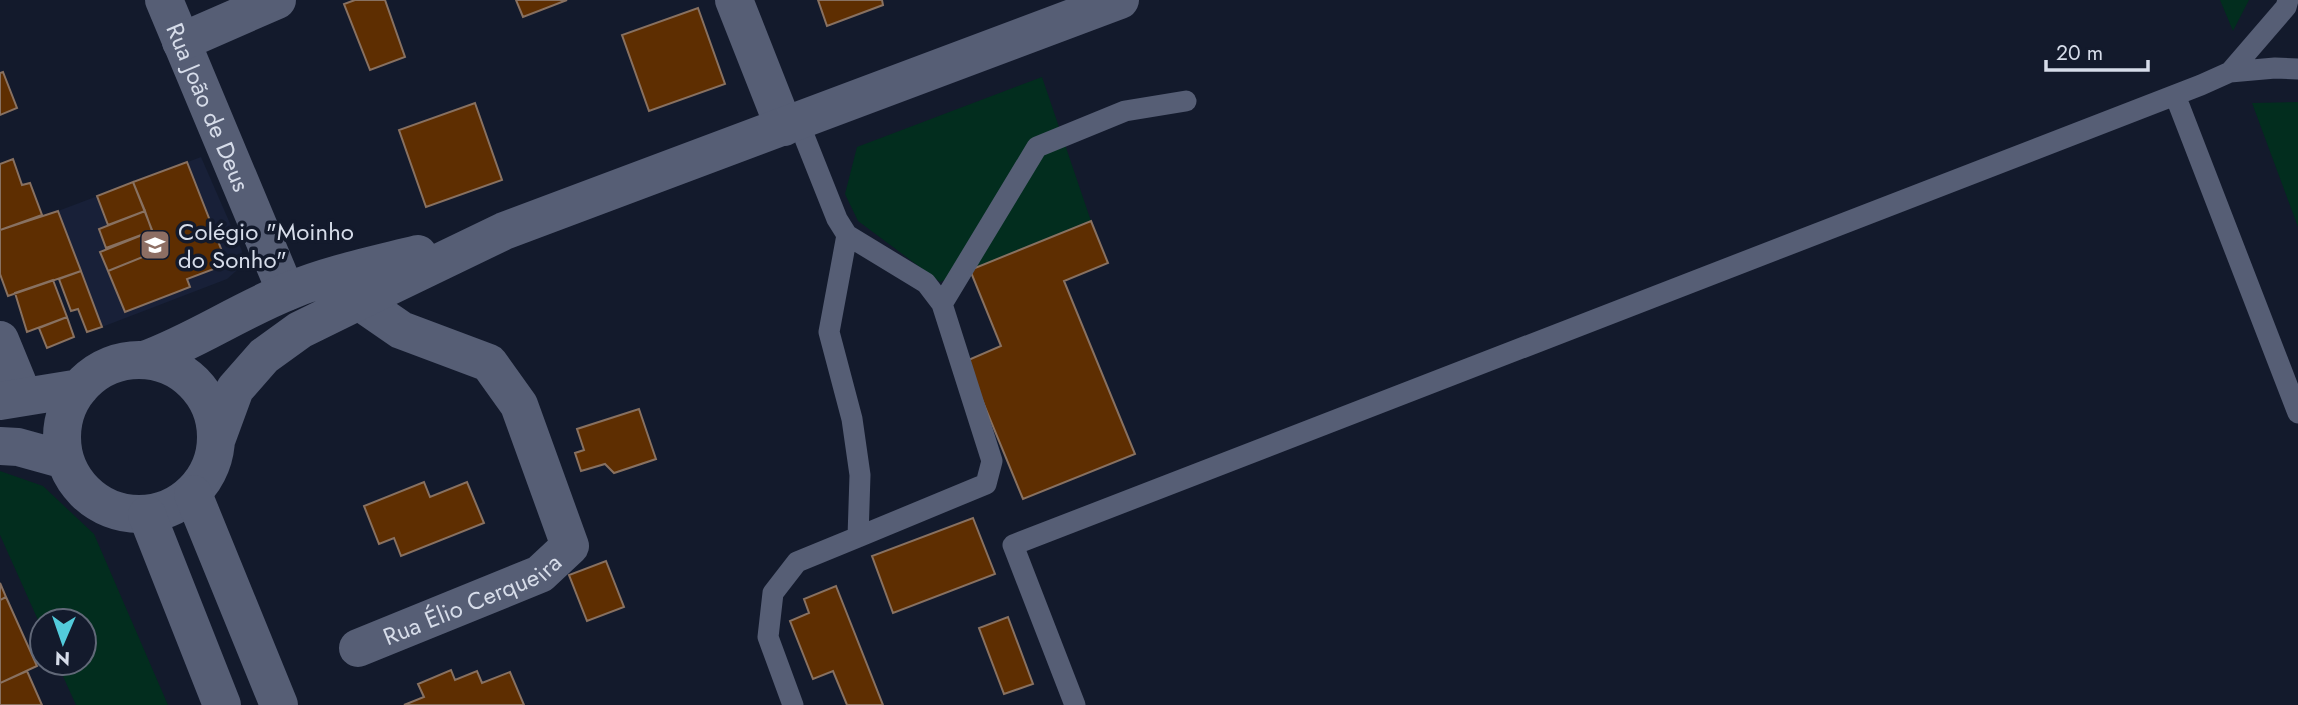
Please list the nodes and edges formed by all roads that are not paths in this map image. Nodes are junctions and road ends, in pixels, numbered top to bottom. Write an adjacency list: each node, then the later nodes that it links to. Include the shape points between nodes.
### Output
1 (164, 0): 6 (street, Rua João de Deus)
2 (277, 0): 6 (street)
3 (734, 0): 11 (street)
4 (1120, 0): 11 (street)
5 (2288, 0): 8 (lane)
6 (181, 42): 14 (street, Rua João de Deus)
7 (2298, 69): 8 (lane)
8 (2230, 72): 9 (lane)
9 (2175, 95): 21 (lane); 32 (lane, via 1013,545)
10 (1186, 101): 16 (lane, via 1125,111 1037,147)
11 (791, 124): 12 (street); 13 (lane)
12 (504, 231): 14 (street); 15 (street)
13 (847, 235): 16 (lane, via 926,283); 27 (lane, via 829,332 852,419 860,475)
14 (286, 292): 18 (street)
15 (359, 301): 22 (street, via 300,330 264,356 235,389); 28 (street, Rua Élio Cerqueira, via 401,330 489,363 519,405 570,546 540,574)
16 (943, 304): 27 (lane, via 992,461 986,484)
17 (0, 340): 20 (street)
18 (144, 360): 19 (street, via 120,362 97,372); 22 (street, via 163,363 196,384 215,418)
19 (80, 388): 20 (street); 24 (street, via 63,422)
20 (11, 398)
21 (2298, 413)
22 (217, 438): 25 (street, via 211,468)
23 (0, 446): 24 (street)
24 (65, 460): 26 (street, via 77,484 96,502 121,513)
25 (193, 494): 26 (street, via 172,508); 30 (street)
26 (147, 515): 29 (street)
27 (858, 537): 31 (lane, via 797,562 774,593 768,637)
28 (358, 648)
29 (222, 705)
30 (279, 705)
31 (793, 705)
32 (1075, 705)

